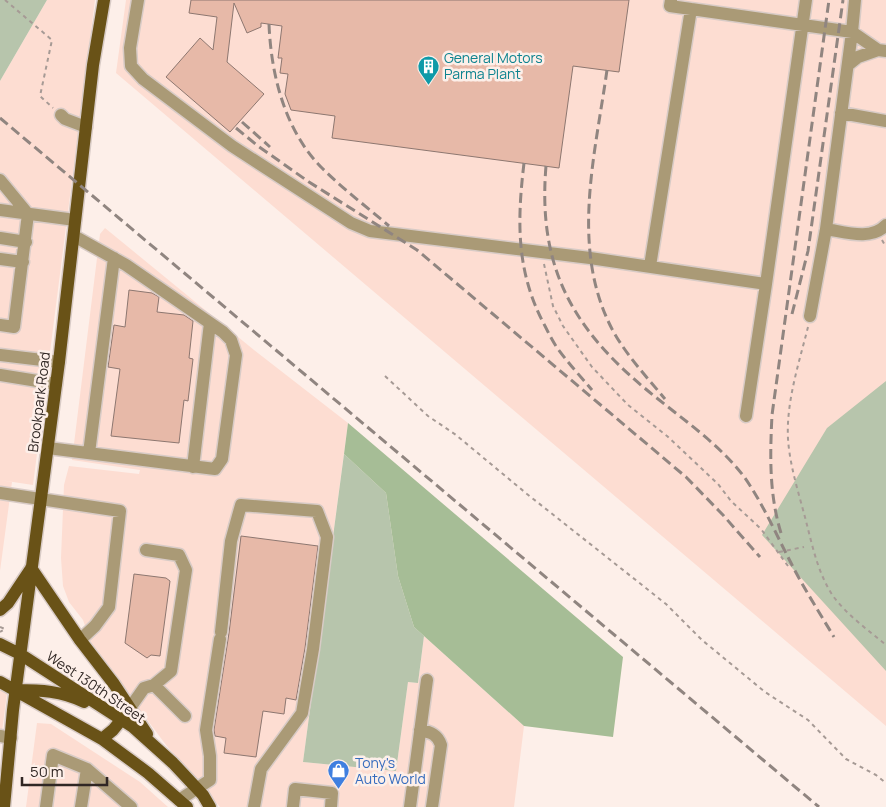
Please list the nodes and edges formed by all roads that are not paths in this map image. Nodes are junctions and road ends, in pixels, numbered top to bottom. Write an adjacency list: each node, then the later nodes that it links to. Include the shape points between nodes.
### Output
1 (104, 0): 14 (main road, Brookpark Road)
2 (138, 0): 27 (street, via 130,48 131,66 143,79 232,146 351,223 370,231)
3 (671, 0): 6 (street, via 670,6)
4 (806, 0): 7 (street)
5 (855, 0): 8 (street)
6 (691, 9): 7 (street); 27 (street)
7 (803, 25): 8 (street); 28 (street)
8 (852, 32): 9 (street); 10 (street)
9 (882, 51): 10 (street, via 858,57)
10 (848, 64): 11 (street)
11 (841, 113): 13 (street); 20 (street)
12 (61, 115): 14 (street)
13 (886, 121)
14 (86, 127): 18 (main road, Brookpark Road)
15 (0, 180): 17 (street)
16 (0, 210): 17 (street)
17 (28, 214): 18 (street); 23 (street)
18 (76, 220): 21 (main road, Brookpark Road)
19 (886, 225): 20 (street, via 870,234)
20 (826, 229): 29 (street)
21 (74, 236): 24 (street); 33 (main road, Brookpark Road)
22 (0, 238): 23 (street)
23 (26, 242): 26 (street)
24 (114, 258): 30 (street); 38 (street)
25 (0, 259): 26 (street)
26 (23, 262): 31 (street, via 14,327)
27 (650, 266): 28 (street)
28 (766, 284): 36 (street)
29 (810, 316)
30 (210, 323): 39 (street); 39 (street, via 231,340 236,355 222,459 216,469)
31 (0, 325)
32 (0, 355): 33 (street)
33 (59, 362): 35 (main road, Brookpark Road)
34 (0, 376): 35 (street)
35 (56, 384): 37 (main road, Brookpark Road)
36 (746, 416)
37 (48, 448): 38 (street); 41 (main road, Brookpark Road)
38 (89, 453): 39 (street)
39 (193, 467)
40 (0, 493): 41 (street)
41 (42, 498): 43 (main road, Brookpark Road); 45 (street, via 120,511 109,607)
42 (146, 550): 50 (street, via 180,555 186,570 171,671)
43 (31, 568): 44 (main road); 45 (main road); 47 (main road, Brookpark Road)
44 (0, 610)
45 (80, 640): 53 (main road)
46 (0, 644): 47 (main road, West 130th Street)
47 (20, 654): 51 (main road, Brookpark Road); 52 (main road, West 130th Street)
48 (427, 680): 56 (street)
49 (0, 682): 51 (main road)
50 (154, 685): 53 (street, via 144,688); 54 (street)
51 (16, 690): 52 (main road, via 52,691); 57 (main road, Brookpark Road); 58 (main road)
52 (101, 705): 55 (main road, West 130th Street)
53 (130, 708): 55 (street); 59 (main road)
54 (186, 716)
55 (122, 720): 58 (main road); 59 (main road, West 130th Street)
56 (420, 730): 71 (street); 72 (street, via 439,738 442,745)
57 (6, 737): 62 (main road, Brookpark Road)
58 (102, 739): 63 (main road)
59 (156, 748): 61 (main road, West 130th Street)
60 (87, 769): 64 (street, via 53,755); 65 (street); 66 (street)
61 (197, 789): 63 (street); 67 (main road, West 130th Street); 68 (street, via 210,780 206,730 231,541 241,505 317,511 327,537 302,713 261,769)
62 (3, 800)
63 (183, 804)
64 (46, 807)
65 (81, 807)
66 (131, 807)
67 (210, 807)
68 (254, 807)
69 (293, 807): 70 (street, via 295,789 332,794)
70 (330, 807)
71 (410, 807)
72 (432, 807)

